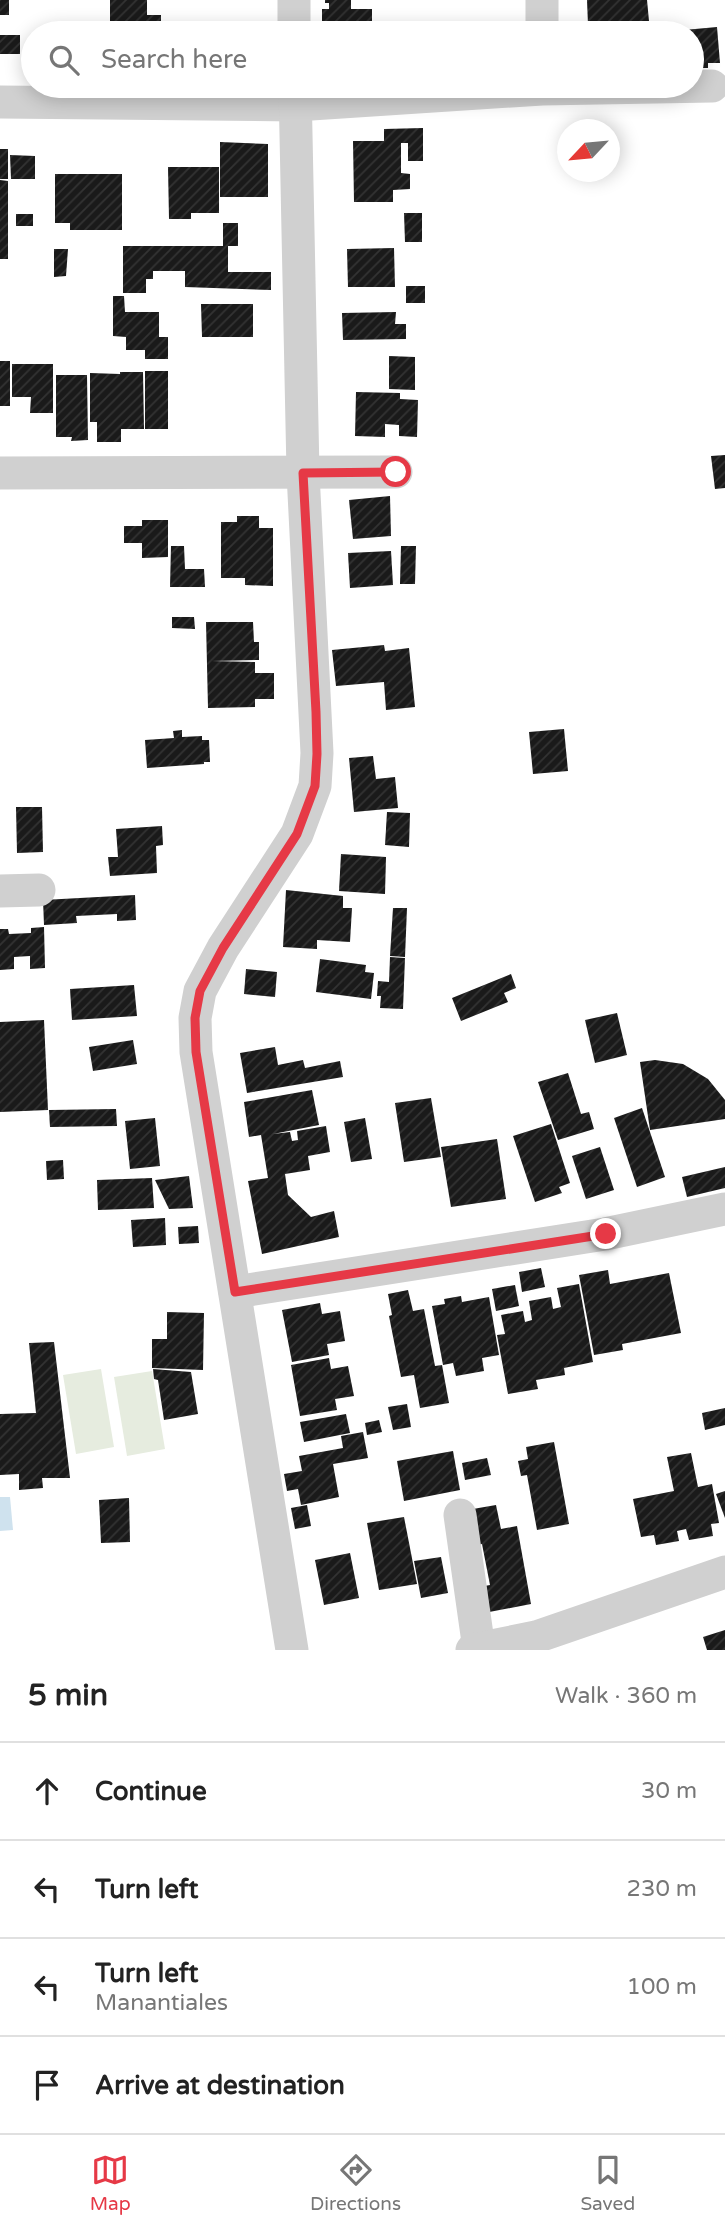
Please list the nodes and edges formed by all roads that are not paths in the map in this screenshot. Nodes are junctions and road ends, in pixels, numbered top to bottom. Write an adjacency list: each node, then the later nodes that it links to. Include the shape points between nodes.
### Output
1 (294, 0): 3 (street)
2 (542, 0): 4 (street)
3 (295, 21)
4 (542, 21)
5 (704, 86): 6 (street)
6 (712, 86)
7 (169, 98): 9 (street)
8 (296, 98): 12 (street)
9 (0, 102)
10 (396, 472): 12 (street)
11 (0, 473): 12 (street)
12 (303, 473): 16 (street, via 316,712 315,786 297,834 200,991 195,1018 196,1052)
13 (39, 890): 14 (street)
14 (0, 891)
15 (725, 1209): 16 (street, via 606,1234)
16 (235, 1292): 20 (street)
17 (460, 1515): 19 (street)
18 (725, 1572): 19 (street, via 536,1637)
19 (476, 1649)
20 (292, 1650)

